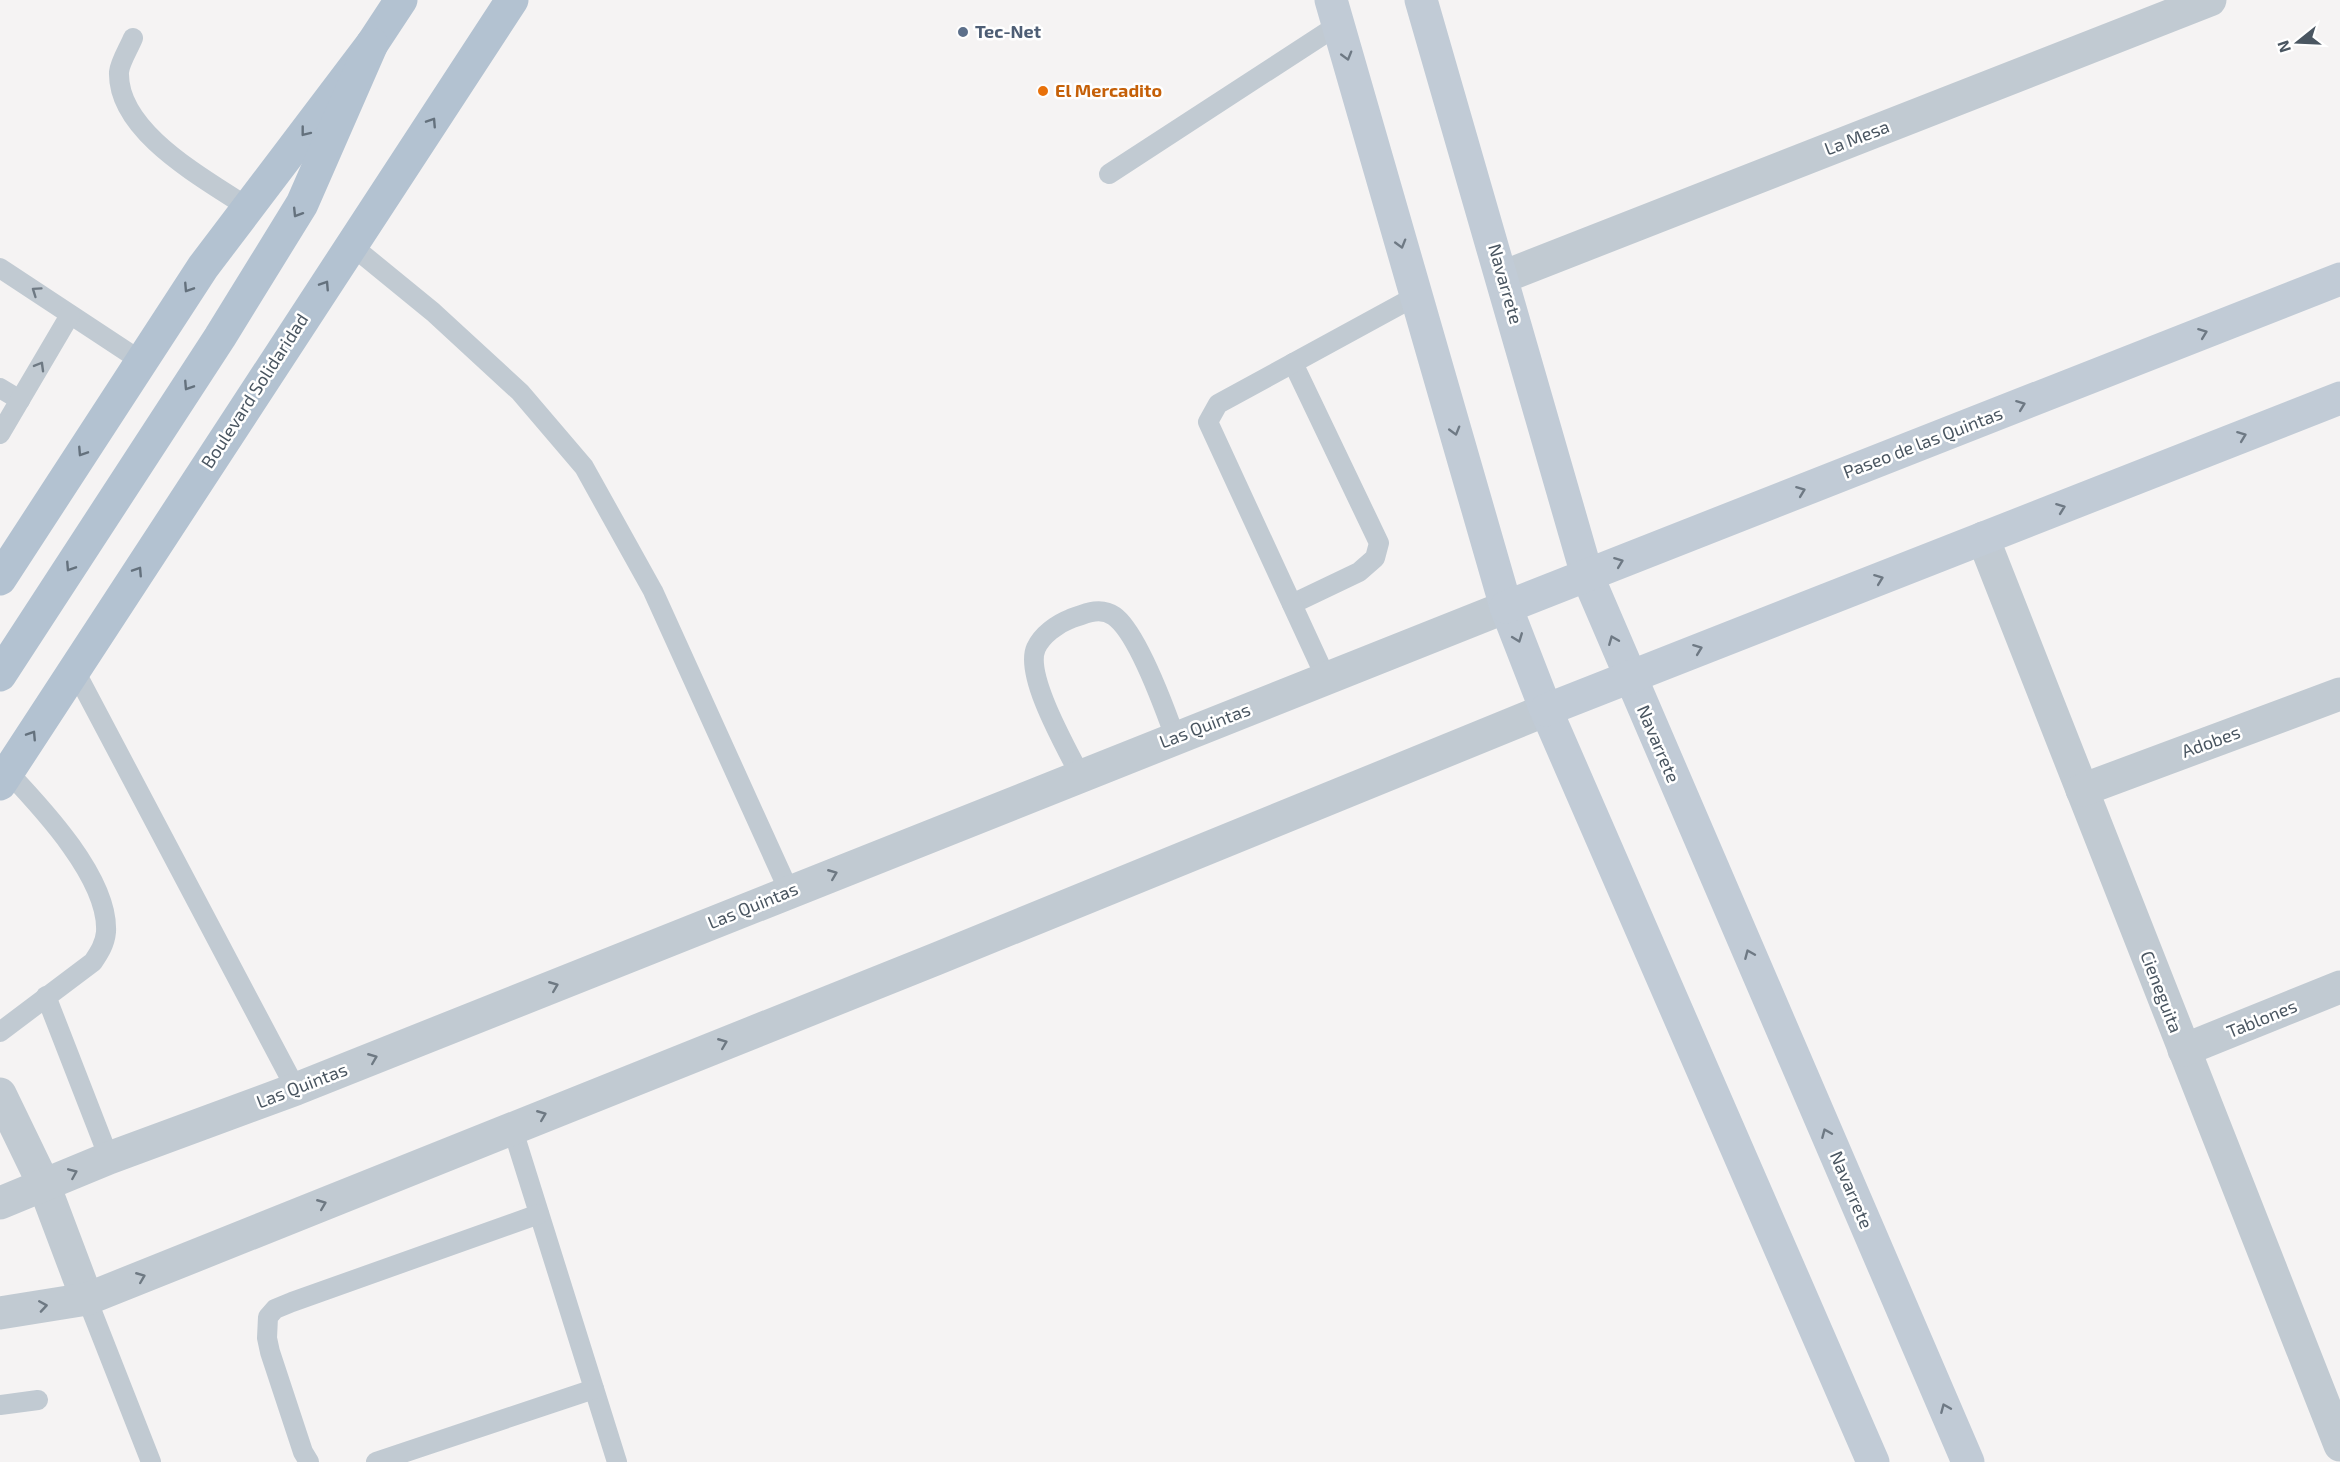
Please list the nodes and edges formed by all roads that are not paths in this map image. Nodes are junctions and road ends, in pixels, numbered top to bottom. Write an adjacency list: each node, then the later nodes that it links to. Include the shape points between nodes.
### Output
1 (401, 0): 7 (main road)
2 (2210, 0): 12 (street, La Mesa)
3 (1429, 2): 12 (main road, Navarrete)
4 (509, 3): 10 (main road, Boulevard Solidaridad, one-way to 4)
5 (1335, 12): 8 (lane); 14 (main road, one-way to 14)
6 (133, 38): 9 (lane, via 119,71 124,95 137,123 160,146)
7 (372, 44): 9 (main road, one-way to 9); 28 (main road, one-way to 28, via 302,204)
8 (1109, 174)
9 (247, 207): 16 (main road, one-way to 16, via 202,267)
10 (351, 245): 27 (main road, Boulevard Solidaridad, one-way to 10); 37 (lane, via 434,312 520,392 584,467 653,591)
11 (0, 268): 15 (lane, one-way to 11)
12 (1503, 277): 23 (main road, Navarrete)
13 (2340, 279): 23 (main road, Paseo de las Quintas, one-way to 13)
14 (1416, 296): 17 (lane); 26 (main road, one-way to 26)
15 (70, 315): 16 (lane); 20 (lane, one-way to 15)
16 (141, 361): 24 (main road, one-way to 24)
17 (1293, 363): 25 (lane, via 1218,404 1208,422); 25 (lane, via 1378,543 1375,558 1359,572)
18 (0, 388): 20 (lane)
19 (2340, 398): 22 (main road, one-way to 19)
20 (20, 400): 21 (lane)
21 (0, 435)
22 (1983, 538): 29 (main road, one-way to 22); 36 (street, Cieneguita)
23 (1587, 575): 26 (main road, Paseo de las Quintas); 29 (main road, Navarrete, one-way to 23)
24 (0, 579)
25 (1292, 604): 30 (lane)
26 (1506, 607): 30 (street, Las Quintas); 32 (main road, one-way to 32)
27 (74, 669): 35 (main road, Boulevard Solidaridad, one-way to 27); 42 (lane)
28 (0, 675)
29 (1628, 676): 32 (main road); 60 (main road, Navarrete, one-way to 29)
30 (1326, 678): 33 (street, Las Quintas)
31 (2340, 694): 36 (street, Adobes)
32 (1546, 710): 44 (street, one-way to 32); 59 (main road)
33 (1175, 737): 34 (street, Las Quintas); 34 (lane, via 1133,641 1113,615 1093,610 1063,622 1045,635 1035,649 1034,666 1052,720)
34 (1080, 775): 37 (street, Las Quintas, one-way to 34)
35 (4, 778): 39 (lane, via 63,835 88,874 105,917 103,946 93,962)
36 (2082, 789): 41 (street, Cieneguita)
37 (789, 891): 42 (street, Las Quintas, one-way to 37)
38 (2340, 987): 41 (street, Tablones)
39 (46, 996): 40 (lane); 45 (lane)
40 (0, 1032)
41 (2184, 1050): 54 (street, Cieneguita)
42 (296, 1089): 45 (street, Las Quintas)
43 (0, 1094): 46 (street)
44 (512, 1127): 48 (lane); 49 (street, one-way to 44)
45 (109, 1158): 46 (street, Las Quintas, one-way to 45)
46 (44, 1185): 47 (street, Las Quintas); 49 (street)
47 (0, 1203)
48 (539, 1214): 51 (lane); 56 (lane, via 292,1302 268,1317 270,1352)
49 (87, 1299): 50 (street, one-way to 49); 55 (lane)
50 (0, 1313)
51 (594, 1389): 57 (lane); 58 (lane)
52 (38, 1401): 53 (lane)
53 (0, 1405)
54 (2340, 1445)
55 (151, 1462)
56 (309, 1462)
57 (376, 1462)
58 (617, 1462)
59 (1873, 1462)
60 (1968, 1462)

